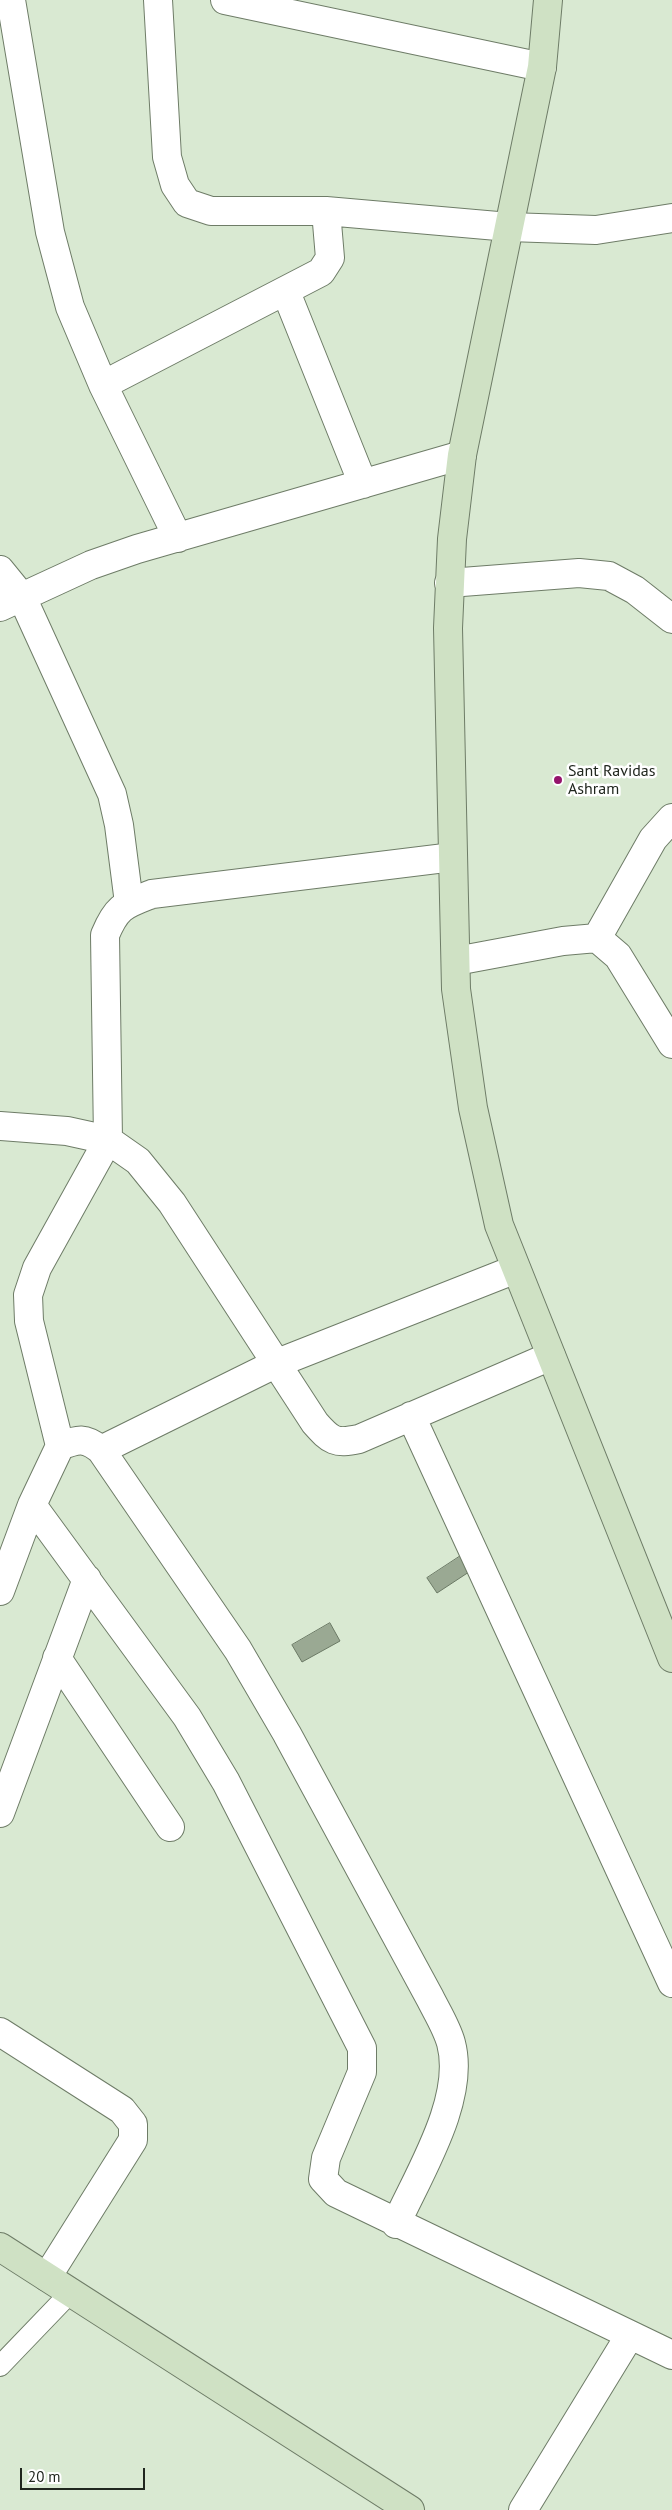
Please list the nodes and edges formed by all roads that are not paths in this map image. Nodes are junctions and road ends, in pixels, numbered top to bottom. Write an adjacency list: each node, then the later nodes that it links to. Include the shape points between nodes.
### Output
1 (11, 0): 10 (street, via 50,232 70,306)
2 (158, 0): 6 (street, via 167,157 175,185 187,203 211,211)
3 (225, 0): 5 (street)
4 (548, 0): 5 (street)
5 (542, 67): 8 (street)
6 (326, 211): 8 (street); 9 (street, via 330,258 321,272)
7 (672, 218): 8 (street, via 596,230)
8 (509, 227): 11 (street)
9 (286, 292): 10 (street); 12 (street)
10 (103, 385): 13 (street)
11 (462, 455): 12 (street); 15 (street)
12 (363, 484): 13 (street)
13 (178, 538): 16 (street, via 91,565)
14 (0, 570): 16 (street)
15 (450, 582): 17 (street, via 579,573 609,576 635,590); 19 (street, via 448,628)
16 (11, 602): 20 (street, via 112,794)
17 (672, 619)
18 (672, 818): 21 (street, via 653,839)
19 (453, 857): 20 (street, via 152,894); 22 (street)
20 (128, 903): 25 (street, via 114,914 105,936)
21 (597, 938): 22 (street, via 563,941); 23 (street, via 618,956)
22 (456, 961): 26 (street, via 456,989 473,1108 499,1225)
23 (672, 1044)
24 (0, 1126): 25 (street, via 67,1132)
25 (108, 1140): 28 (street, via 138,1160 172,1203); 30 (street, via 37,1268 28,1295 29,1321)
26 (516, 1269): 27 (street); 28 (street)
27 (551, 1356): 29 (street); 36 (street)
28 (275, 1364): 29 (street, via 315,1423 327,1437 341,1443 359,1439); 31 (street)
29 (411, 1416): 39 (street)
30 (60, 1446): 31 (street, via 75,1440 90,1441); 32 (street)
31 (101, 1450): 41 (street, via 238,1650 315,1785 451,2043 455,2077 448,2111)
32 (32, 1505): 33 (street); 34 (street)
33 (87, 1579): 35 (street); 41 (street, via 187,1717 226,1782 362,2048 362,2072 326,2158 323,2179 336,2193)
34 (0, 1591)
35 (57, 1658): 37 (street); 38 (street)
36 (672, 1658)
37 (0, 1812)
38 (170, 1827)
39 (672, 1983)
40 (0, 2032): 43 (street, via 122,2110 133,2124 133,2140)
41 (396, 2224): 45 (street)
42 (0, 2247): 43 (street)
43 (47, 2277): 44 (street)
44 (71, 2292): 47 (lane); 48 (street)
45 (630, 2335): 46 (street); 49 (street)
46 (672, 2355)
47 (0, 2366)
48 (410, 2510)
49 (523, 2510)

